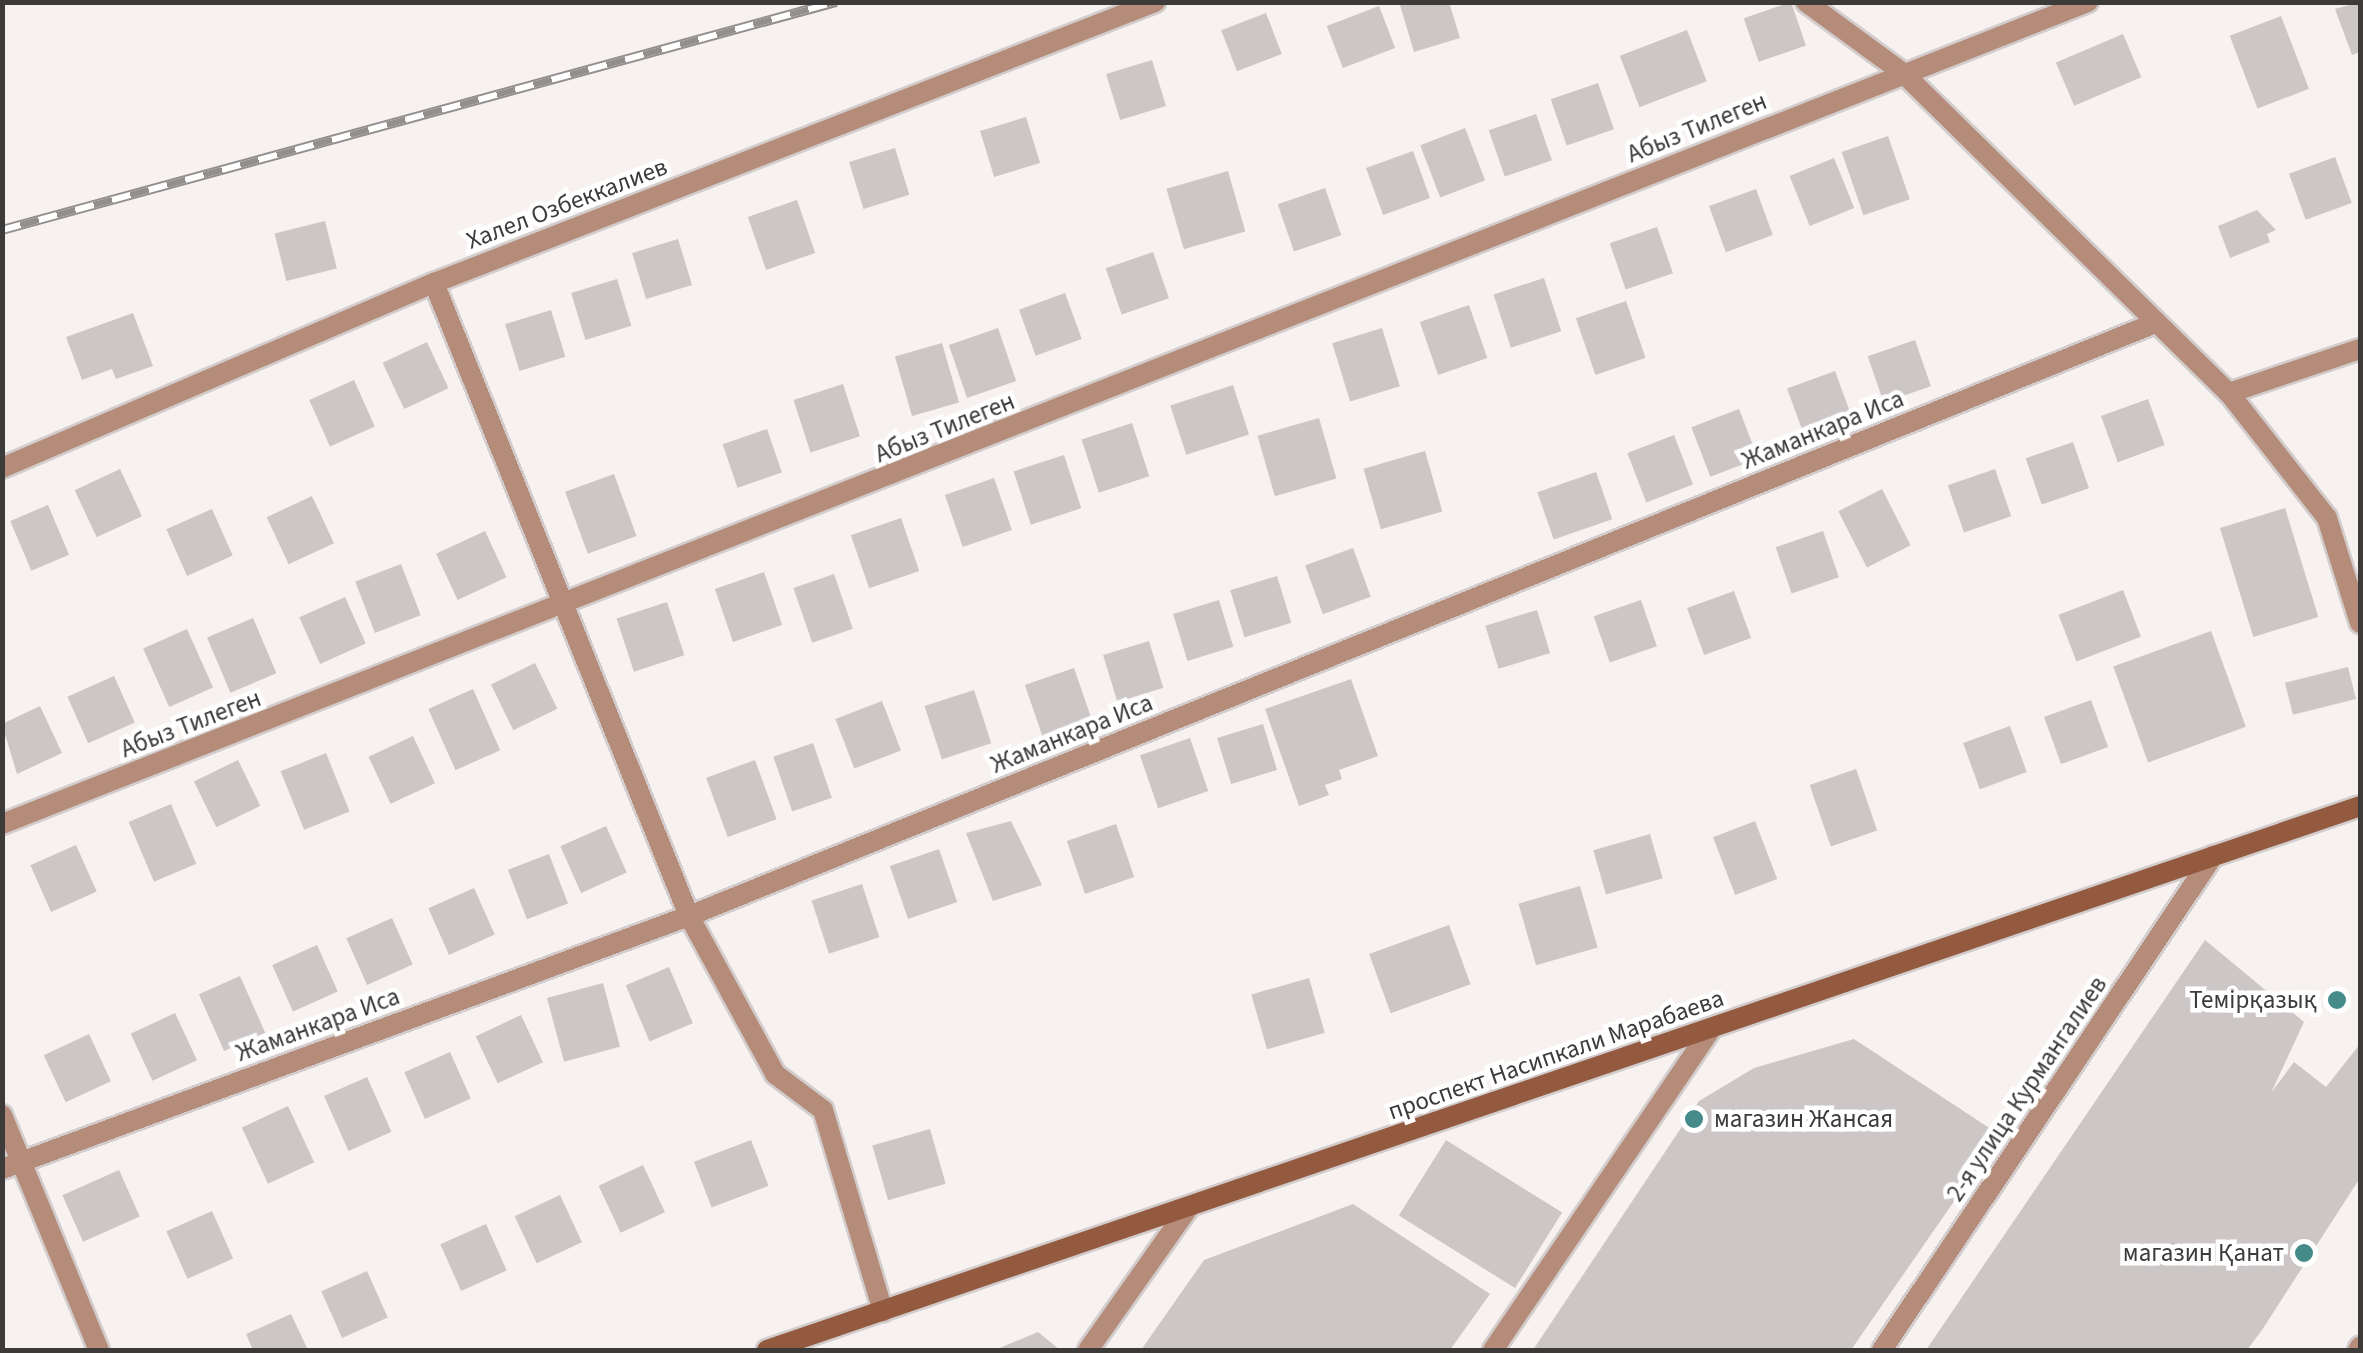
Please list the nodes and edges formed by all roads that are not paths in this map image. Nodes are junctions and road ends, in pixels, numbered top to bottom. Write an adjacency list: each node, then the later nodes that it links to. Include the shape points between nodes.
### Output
1 (1155, 2): 5 (street, Халел Озбеккалиев)
2 (1806, 2): 4 (street)
3 (2088, 2): 4 (street, Абыз Тилеген)
4 (1904, 74): 6 (street); 10 (street, Абыз Тилеген)
5 (434, 283): 9 (street, Халел Озбеккалиев); 10 (street)
6 (2153, 324): 8 (street); 15 (street, Жаманкара Иса)
7 (2360, 348): 8 (street)
8 (2230, 392): 11 (street, via 2327,518)
9 (2, 468)
10 (568, 604): 13 (street, Абыз Тилеген); 15 (street)
11 (2360, 623)
12 (2360, 806): 14 (main road, проспект Насипкали Марабаева)
13 (2, 824)
14 (2213, 856): 16 (main road, проспект Насипкали Марабаева); 25 (street, 2-я улица Курмангалиев)
15 (689, 916): 18 (street, Жаманкара Иса); 20 (street, via 775,1074 823,1110)
16 (1712, 1028): 19 (main road, проспект Насипкали Марабаева); 24 (street)
17 (2, 1115): 18 (street)
18 (12, 1165): 21 (street)
19 (1188, 1208): 20 (main road, проспект Насипкали Марабаева); 23 (street)
20 (883, 1311): 22 (main road, проспект Насипкали Марабаева)
21 (99, 1350)
22 (768, 1350)
23 (1088, 1350)
24 (1493, 1350)
25 (1882, 1350)

